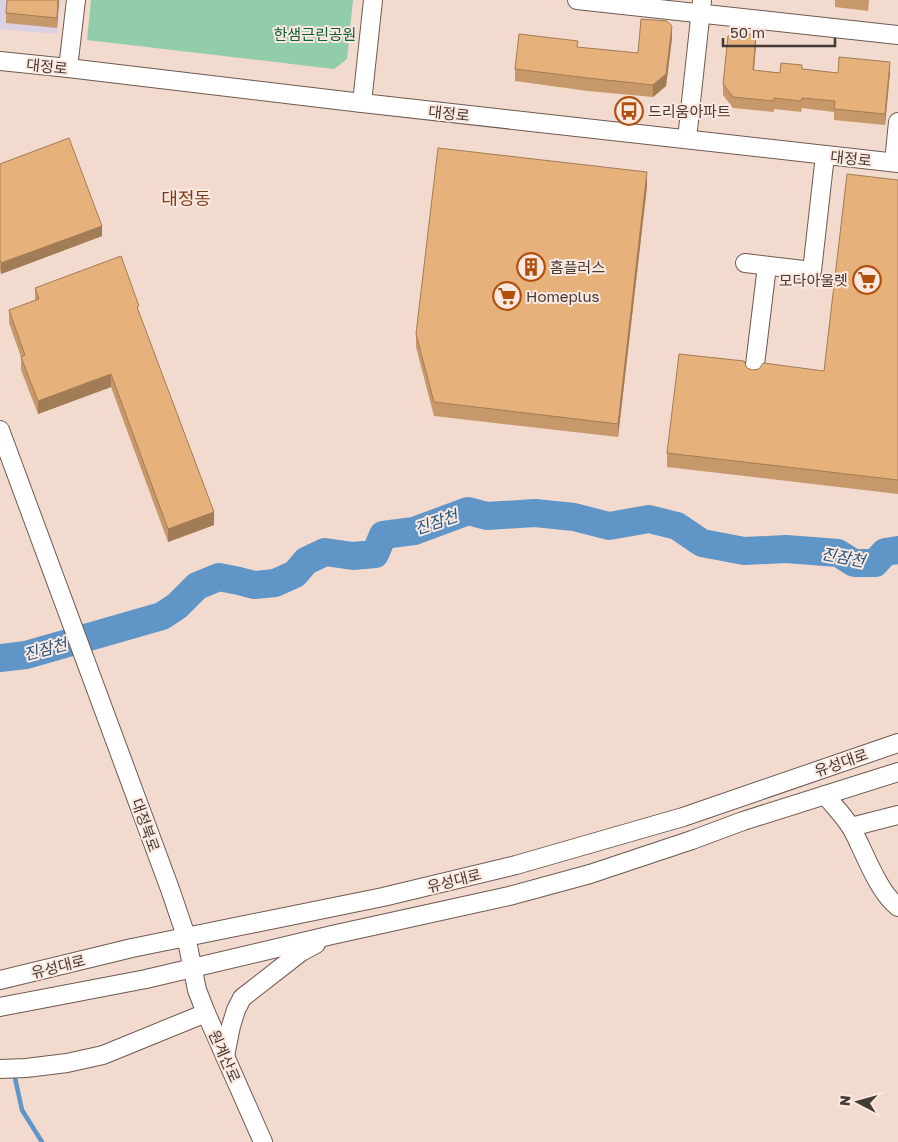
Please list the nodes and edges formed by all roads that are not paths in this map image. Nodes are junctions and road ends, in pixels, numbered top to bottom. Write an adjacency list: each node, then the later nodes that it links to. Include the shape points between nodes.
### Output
1 (76, 0): 7 (street)
2 (373, 0): 8 (street)
3 (577, 0): 4 (street)
4 (701, 7): 5 (street); 10 (street)
5 (898, 35)
6 (0, 61): 7 (street, 대정로)
7 (68, 68): 8 (street, 대정로)
8 (362, 103): 10 (street, 대정로)
9 (898, 122): 12 (street)
10 (687, 140): 11 (street, 대정로)
11 (825, 155): 12 (street, 대정로); 14 (street, via 812,271)
12 (896, 163)
13 (745, 263): 14 (street)
14 (767, 266): 15 (street)
15 (754, 373)
16 (0, 430): 24 (street, 대정북로)
17 (898, 743): 24 (street, 유성대로, via 683,817 516,865 383,897)
18 (898, 772): 19 (street, 유성대로)
19 (825, 795): 21 (street); 23 (street, 유성대로, via 590,874 509,896)
20 (898, 816): 21 (street)
21 (851, 827): 22 (street, via 879,883)
22 (898, 907)
23 (332, 935): 25 (street, 유성대로); 29 (street, via 301,952 242,998 231,1026)
24 (186, 936): 25 (street, 대정북로); 26 (street, 유성대로)
25 (193, 967): 27 (street, 유성대로); 28 (street, 원계산로)
26 (0, 980)
27 (0, 1007)
28 (206, 1014): 29 (street, 원계산로); 30 (street, via 103,1055 67,1063)
29 (225, 1056): 31 (street, 원계산로)
30 (0, 1070)
31 (263, 1142)

